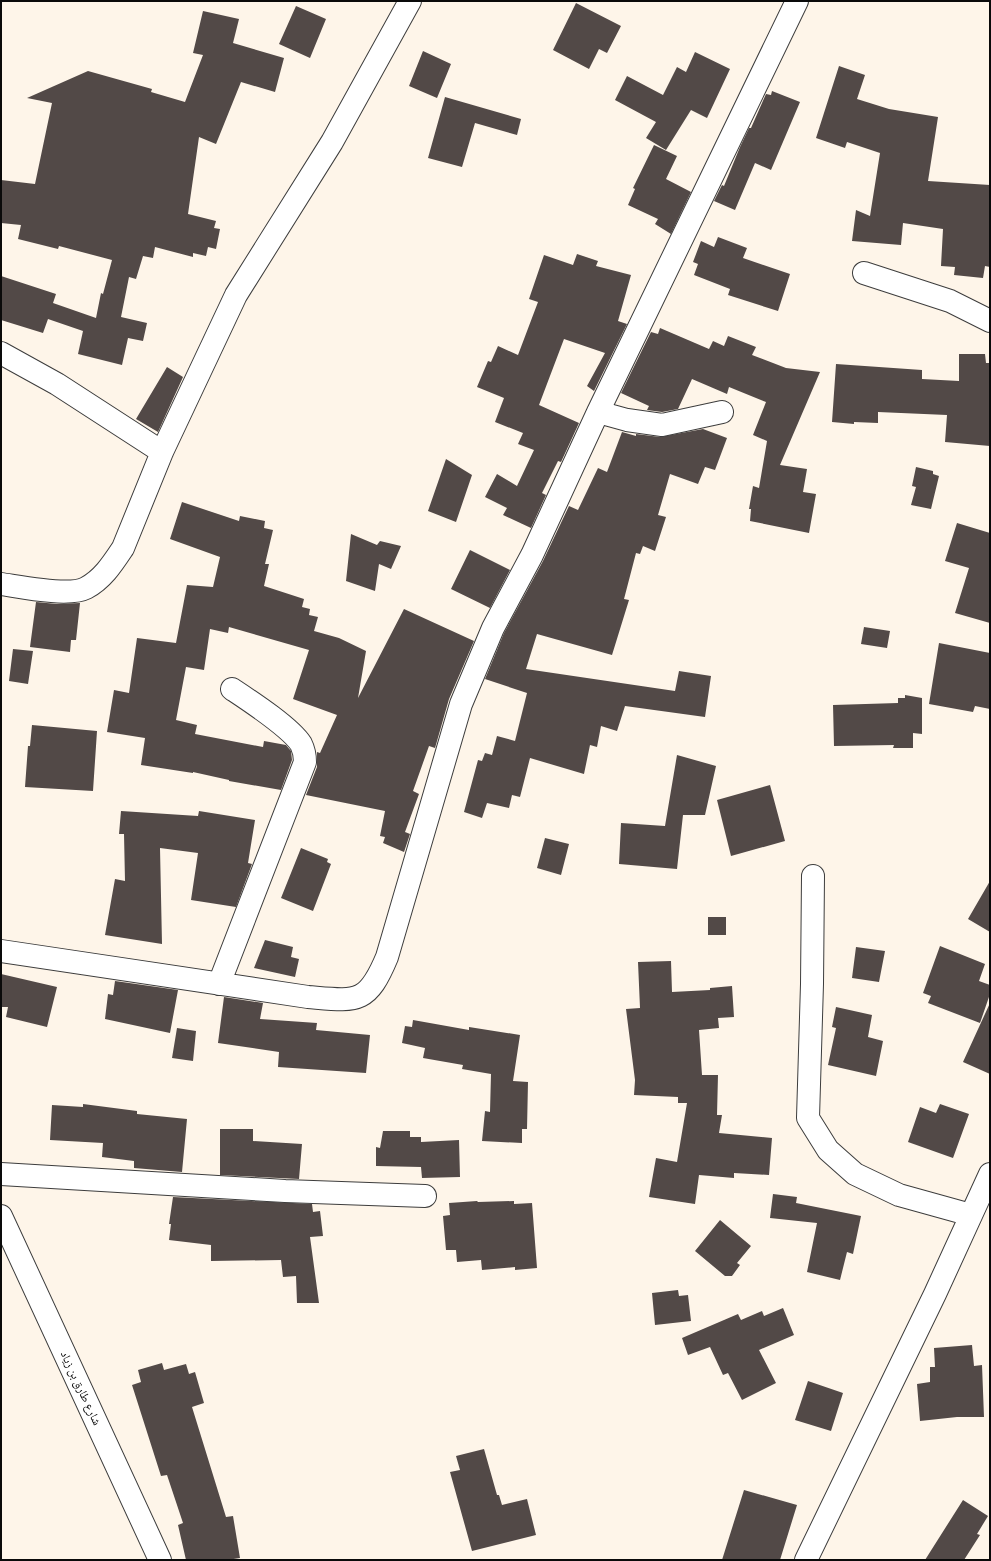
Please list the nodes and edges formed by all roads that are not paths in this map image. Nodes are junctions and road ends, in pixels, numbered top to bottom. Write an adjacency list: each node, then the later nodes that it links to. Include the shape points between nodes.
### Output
1 (410, 1): 8 (street, via 332,142 236,295)
2 (797, 1): 6 (street)
3 (864, 273): 4 (street, via 950,301)
4 (990, 321)
5 (1, 353): 8 (street, via 57,384)
6 (598, 412): 7 (street, via 662,425); 13 (street, via 532,555 475,666 461,704 388,957 378,978 370,990 359,997 347,999 308,997)
7 (722, 412)
8 (162, 452): 9 (street, via 123,548 105,574 76,591 30,589)
9 (1, 584)
10 (232, 689): 13 (street, via 295,737 303,750 305,762)
11 (813, 876): 17 (street, via 808,1118 828,1150 855,1174 899,1195)
12 (1, 951): 13 (street)
13 (219, 984)
14 (1, 1174): 16 (street, via 285,1191)
15 (990, 1174): 17 (street)
16 (425, 1196)
17 (971, 1215): 20 (street)
18 (1, 1216): 19 (street, شارع طارق بن زياد)
19 (160, 1560)
20 (806, 1560)

